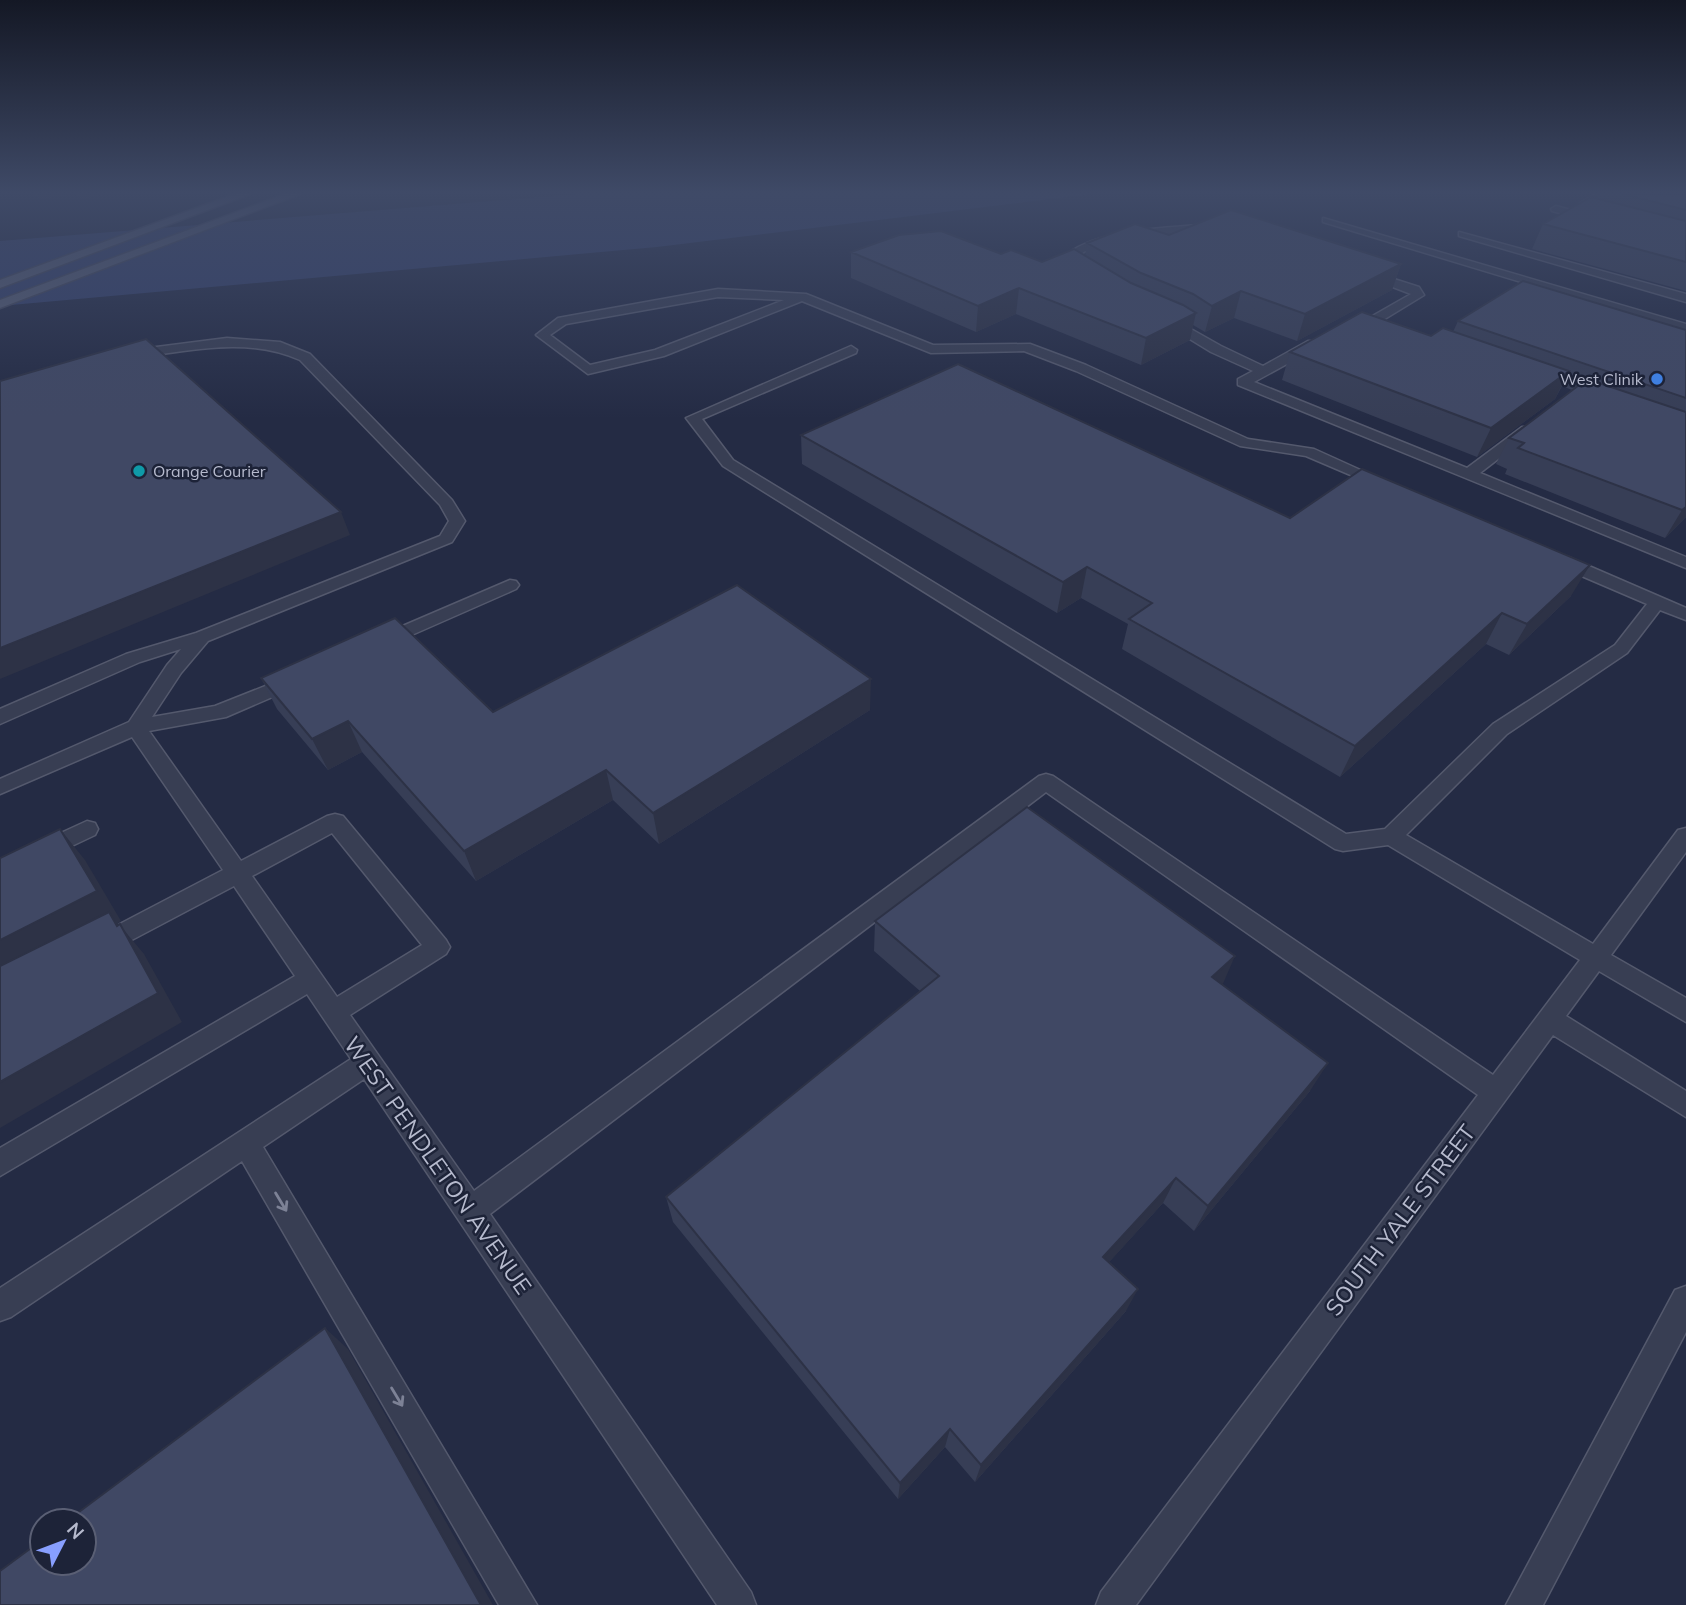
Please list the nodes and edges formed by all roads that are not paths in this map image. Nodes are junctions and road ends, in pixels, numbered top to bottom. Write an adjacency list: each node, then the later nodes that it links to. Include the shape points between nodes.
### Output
1 (41, 269): 8 (main road)
2 (93, 269): 11 (main road)
3 (1074, 269): 7 (street)
4 (1351, 269): 13 (street, via 1415,290 1418,295)
5 (1490, 269): 14 (street)
6 (1585, 269): 10 (street)
7 (1081, 276)
8 (0, 284)
9 (802, 297): 9 (street, via 718,293 562,321 542,335 588,369 659,354); 21 (street, via 931,349 1025,346 1244,443 1309,452)
10 (1686, 298)
11 (0, 304)
12 (1157, 315): 18 (street)
13 (1367, 325)
14 (1686, 328)
15 (1321, 340): 18 (street)
16 (851, 350): 34 (street, via 693,418 727,463 1343,843)
17 (121, 356): 27 (street, via 227,342 280,346 306,357 446,503 457,521 446,539)
18 (1263, 371): 20 (street, via 1243,382)
19 (1540, 420): 20 (street)
20 (1469, 474): 23 (street)
21 (1396, 489)
22 (1545, 554): 25 (street)
23 (1686, 563)
24 (510, 585): 28 (street)
25 (1657, 602): 26 (street); 34 (street, via 1621,649 1500,729)
26 (1686, 615)
27 (202, 637): 30 (street, via 122,663); 31 (street, via 174,669)
28 (365, 649)
29 (308, 674): 31 (street, via 219,712)
30 (0, 716)
31 (136, 727): 32 (street); 37 (street, WEST PENDLETON AVENUE)
32 (0, 787)
33 (87, 829): 36 (street)
34 (1391, 836): 39 (street)
35 (1686, 836): 39 (street, SOUTH YALE STREET)
36 (0, 871)
37 (236, 872): 38 (street); 40 (street, WEST PENDLETON AVENUE); 42 (street, via 335,822 439,947)
38 (83, 954)
39 (1595, 958): 41 (street); 43 (street, SOUTH YALE STREET)
40 (311, 979): 42 (street, WEST PENDLETON AVENUE); 48 (street)
41 (1686, 1011)
42 (333, 1013): 44 (street, WEST PENDLETON AVENUE)
43 (1549, 1019): 45 (street, SOUTH YALE STREET); 46 (street)
44 (368, 1062): 47 (street); 49 (street, WEST PENDLETON AVENUE)
45 (1496, 1092): 49 (street, via 1046,781); 54 (street, SOUTH YALE STREET)
46 (1686, 1105)
47 (246, 1143): 51 (street); 52 (street, one-way to 52)
48 (0, 1163)
49 (471, 1211): 53 (street, WEST PENDLETON AVENUE)
50 (1686, 1301): 55 (street)
51 (0, 1306)
52 (519, 1605)
53 (738, 1605)
54 (1114, 1605)
55 (1524, 1605)

